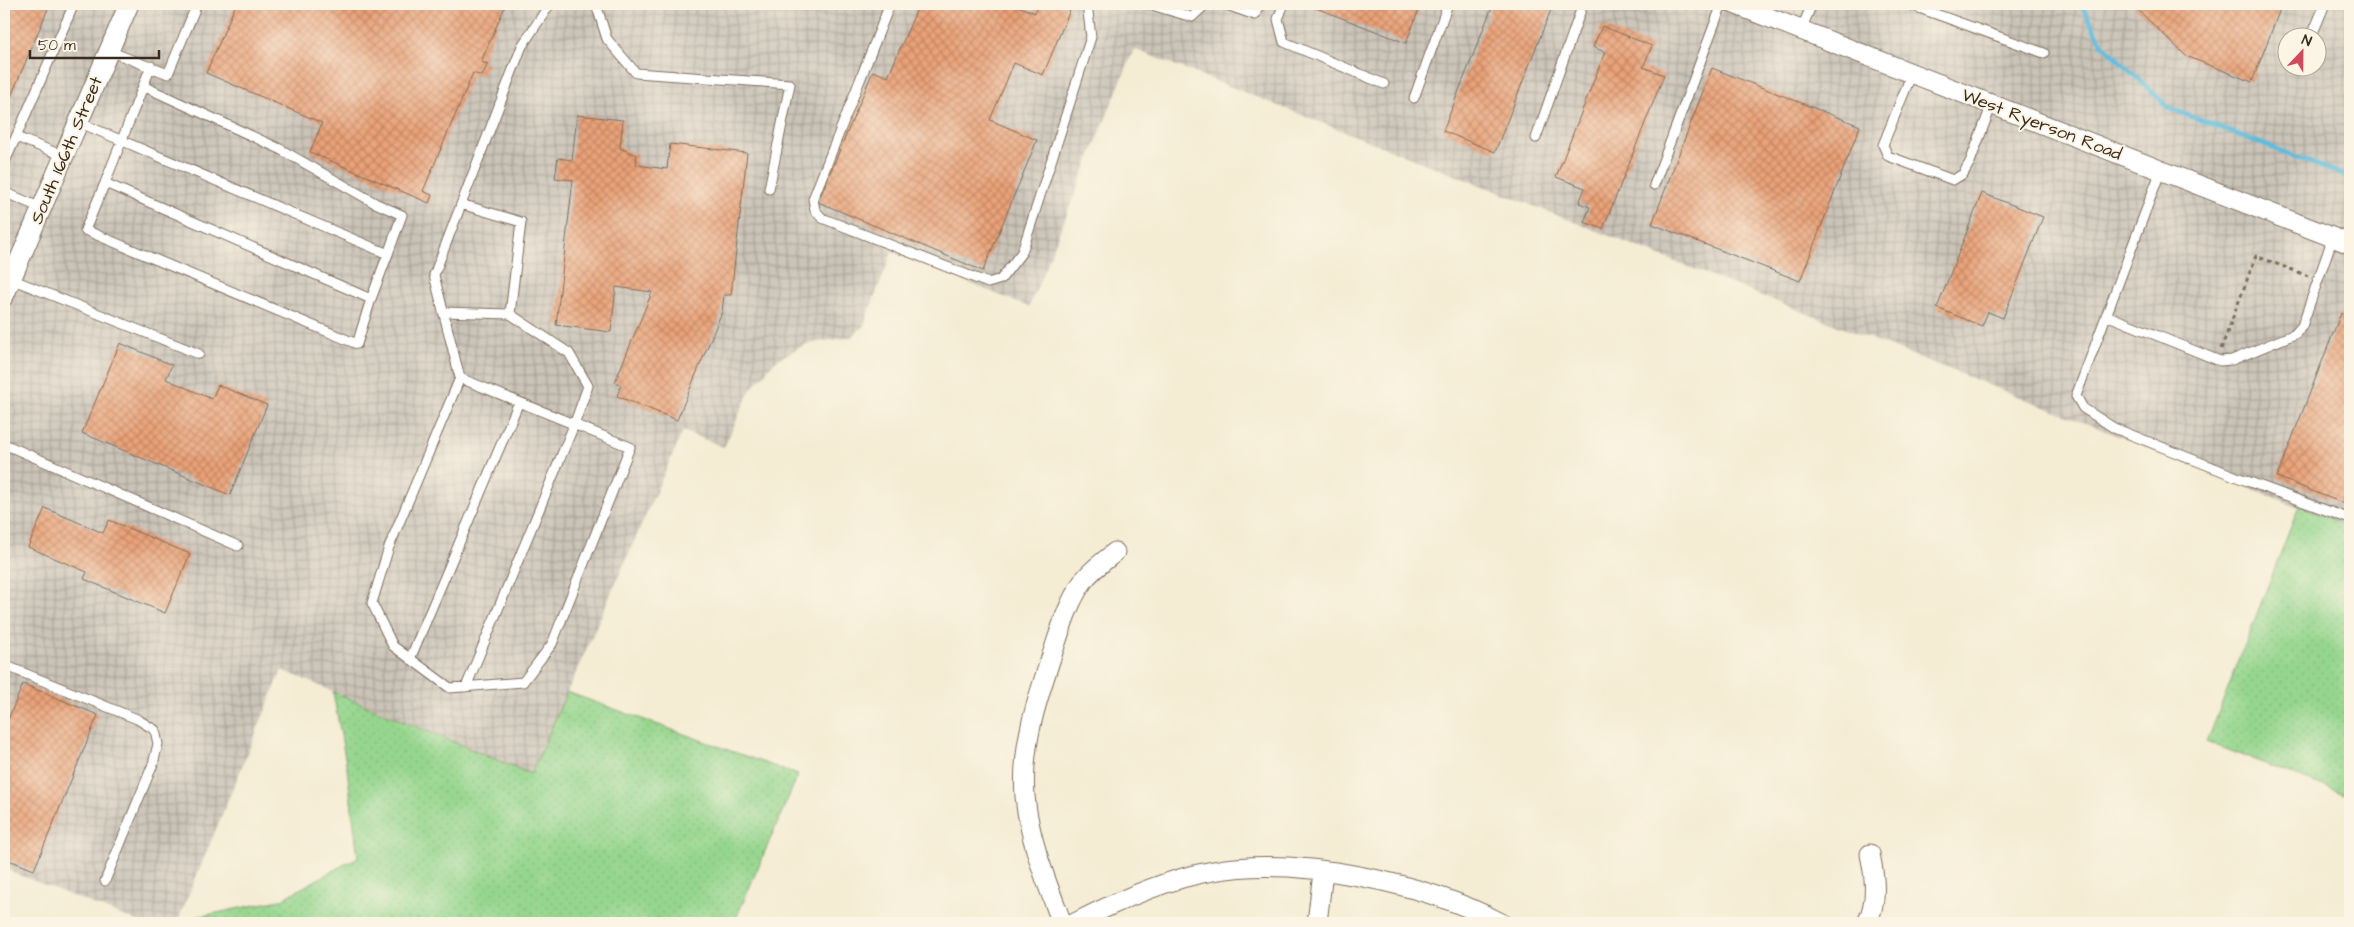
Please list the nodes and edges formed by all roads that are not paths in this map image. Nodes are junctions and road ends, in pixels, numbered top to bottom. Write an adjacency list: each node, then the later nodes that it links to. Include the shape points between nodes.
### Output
1 (74, 4): 31 (lane)
2 (129, 4): 22 (street, South 166th Street)
3 (197, 4): 24 (lane, via 168,74)
4 (550, 4): 41 (lane, via 522,46)
5 (596, 4): 39 (lane, via 607,39 636,73 790,84)
6 (890, 4): 7 (lane, via 813,199 815,210 822,218 988,283 1001,279 1022,252 1090,37)
7 (1086, 4)
8 (1148, 4): 9 (lane, via 1192,17)
9 (1206, 4)
10 (1224, 4): 11 (lane, via 1255,15)
11 (1259, 4)
12 (1284, 4): 26 (lane, via 1278,19 1284,42)
13 (1448, 4): 28 (lane)
14 (1583, 4): 32 (lane)
15 (1722, 4): 38 (lane)
16 (1734, 4): 21 (street, West Ryerson Road)
17 (1812, 4): 21 (lane)
18 (1908, 4): 23 (lane)
19 (2325, 4): 20 (lane)
20 (2315, 28)
21 (1802, 30): 25 (street, West Ryerson Road)
22 (109, 51): 24 (lane); 30 (street, South 166th Street)
23 (2044, 53)
24 (151, 66): 27 (lane)
25 (1912, 73): 29 (street, West Ryerson Road); 29 (lane, via 1883,145 1888,156 1953,180 1964,174)
26 (1384, 84)
27 (143, 86): 33 (lane); 44 (lane, via 278,148 402,215)
28 (1414, 98)
29 (1992, 104): 36 (street, West Ryerson Road)
30 (78, 122): 33 (lane); 34 (street, South 166th Street)
31 (16, 137): 34 (lane); 35 (lane)
32 (1536, 138)
33 (122, 141): 37 (lane); 44 (lane)
34 (64, 156): 42 (street, South 166th Street)
35 (4, 164)
36 (2161, 170): 43 (street, West Ryerson Road); 49 (lane)
37 (105, 183): 46 (lane); 46 (lane, via 85,230 357,344)
38 (1654, 185)
39 (769, 189)
40 (4, 192): 42 (lane)
41 (461, 204): 47 (lane, via 434,275); 48 (lane, via 521,222)
42 (41, 208): 45 (street, South 166th Street)
43 (2345, 239): 49 (lane, via 2318,280 2302,326 2295,334 2232,360 2217,360)
44 (388, 254): 46 (lane)
45 (7, 288): 50 (lane)
46 (371, 299)
47 (443, 312): 48 (lane); 51 (lane)
48 (510, 314): 53 (lane, via 569,353 588,386)
49 (2106, 315): 55 (lane, via 2076,396 2083,408 2123,432)
50 (199, 354)
51 (460, 378): 52 (lane); 58 (lane, via 389,547 372,603 393,646)
52 (520, 402): 53 (lane); 58 (lane)
53 (574, 425): 60 (lane); 60 (lane, via 630,447 552,644 523,682)
54 (4, 444): 56 (lane)
55 (2350, 519)
56 (238, 546)
57 (1115, 552): 64 (street, via 1085,578 1067,609 1027,744 1025,798 1045,879)
58 (410, 659): 60 (lane, via 450,688)
59 (4, 665): 63 (lane, via 137,719 155,730 158,744 153,764)
60 (466, 687)
61 (1870, 854): 68 (street, via 1876,890)
62 (1323, 872): 65 (street, via 1242,867 1196,874 1164,884); 66 (street); 67 (street, via 1375,880 1429,894)
63 (105, 881)
64 (1062, 923)
65 (1075, 923)
66 (1317, 923)
67 (1500, 923)
68 (1867, 923)

